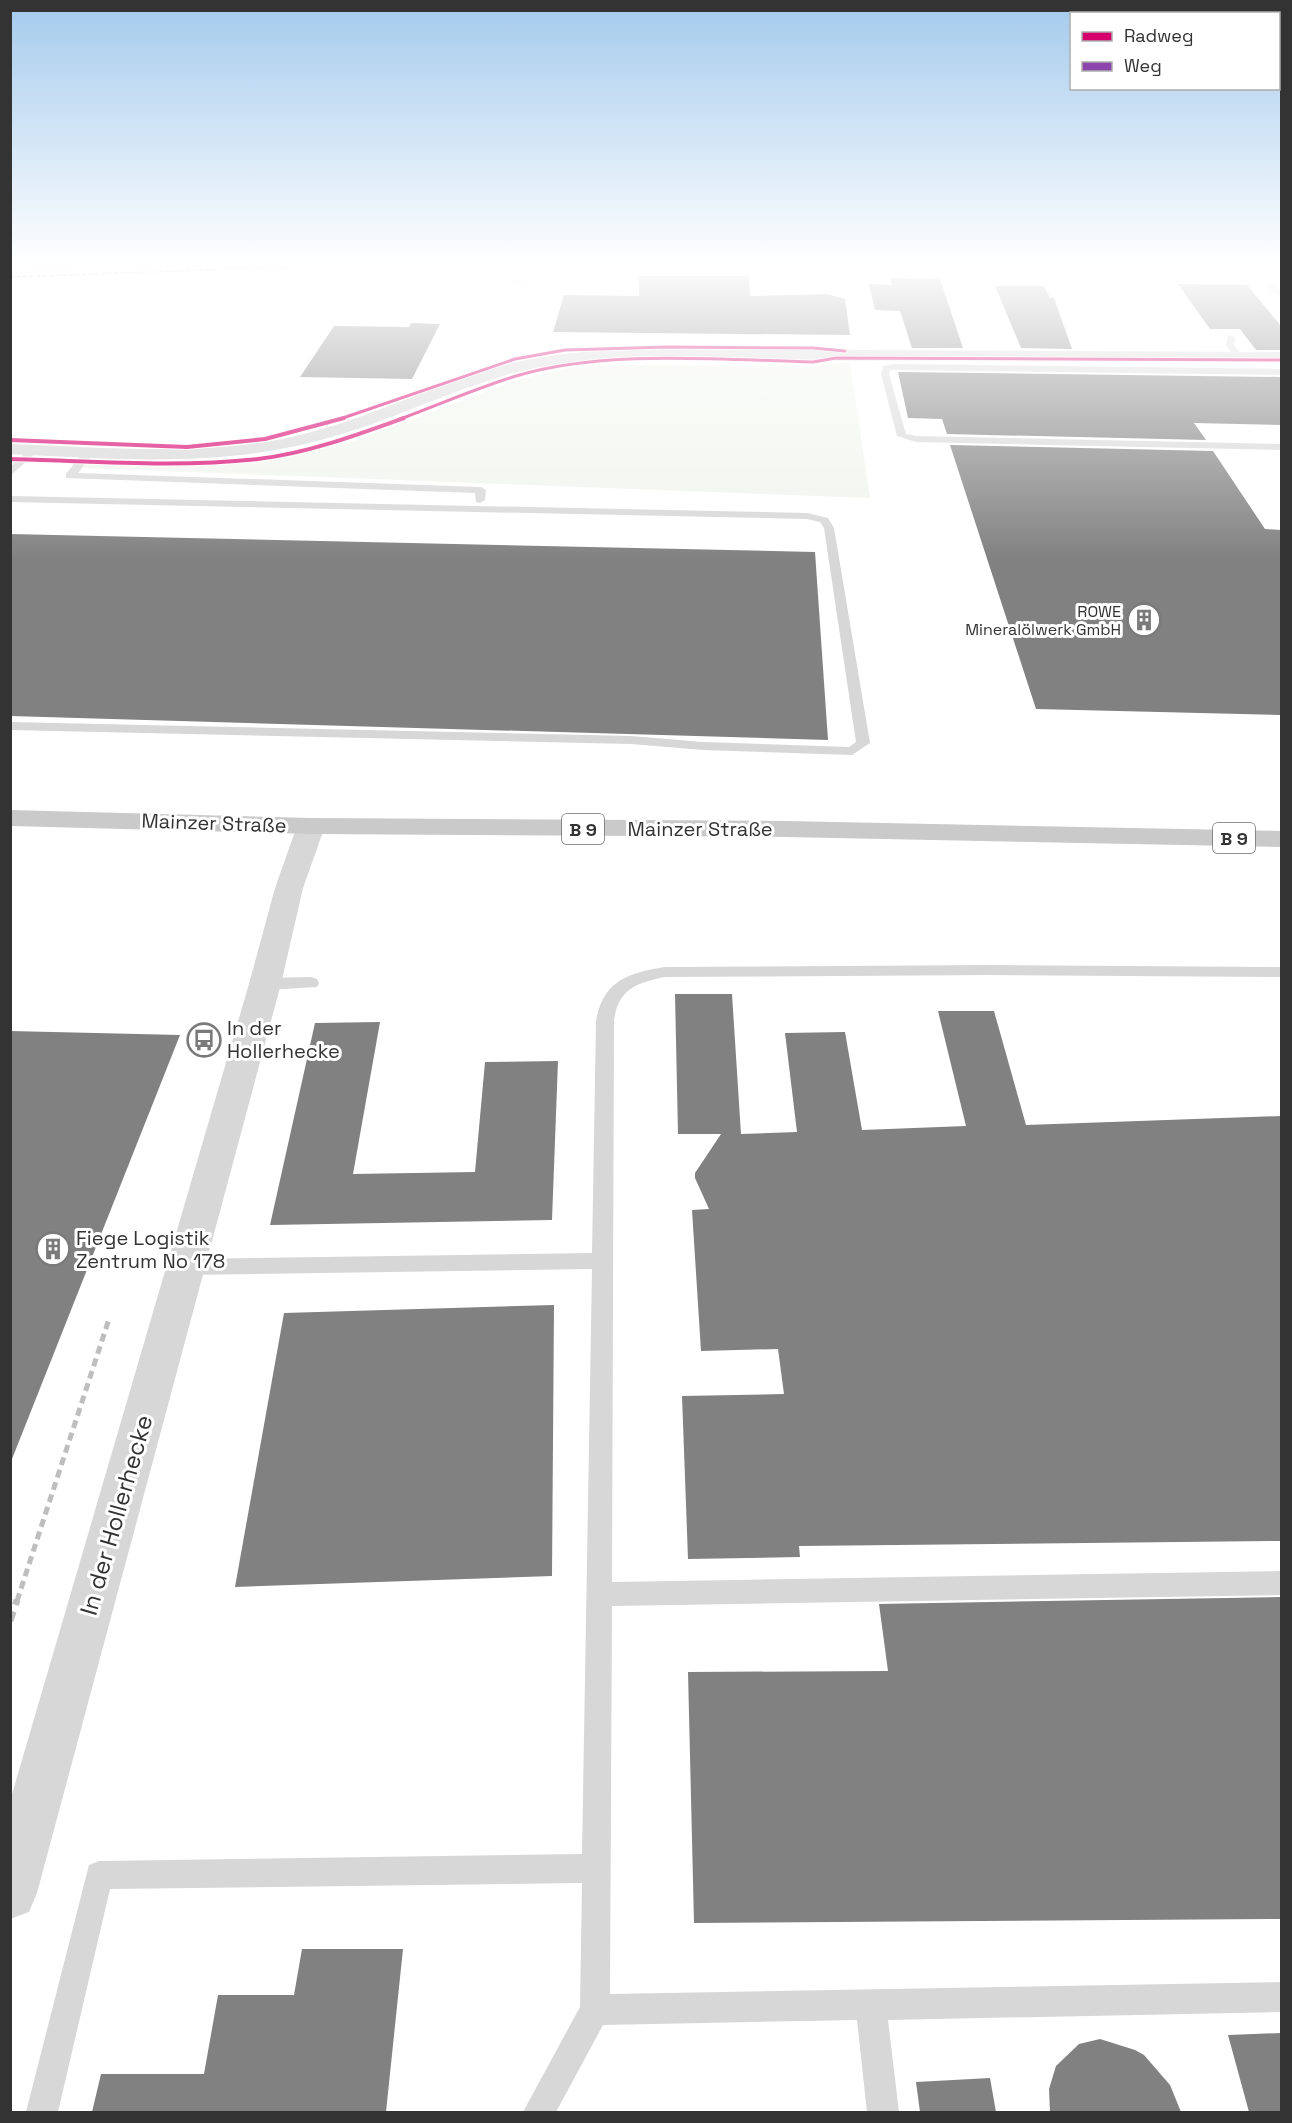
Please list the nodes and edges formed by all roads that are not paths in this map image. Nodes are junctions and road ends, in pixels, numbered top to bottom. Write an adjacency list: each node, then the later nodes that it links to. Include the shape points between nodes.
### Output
1 (543, 362): 6 (street, via 502,371 284,444 189,454)
2 (1281, 372): 3 (lane, via 894,367 886,368 885,374 902,436 916,439)
3 (1281, 447)
4 (10, 448): 5 (street)
5 (34, 450): 6 (street); 7 (lane)
6 (89, 452): 8 (lane, via 66,479)
7 (10, 473)
8 (114, 477): 9 (lane); 15 (lane)
9 (159, 479): 10 (lane); 16 (lane)
10 (206, 480): 11 (lane); 17 (lane)
11 (252, 482): 12 (lane); 18 (lane)
12 (297, 484): 13 (lane); 19 (lane)
13 (344, 486): 14 (lane); 20 (lane)
14 (388, 487): 22 (lane); 23 (lane, via 432,494 481,490)
15 (103, 493)
16 (147, 494)
17 (196, 494)
18 (242, 495)
19 (289, 496)
20 (336, 497)
21 (10, 499): 24 (lane, via 807,516 824,520 829,528 863,743 852,751 631,740)
22 (384, 499)
23 (480, 500)
24 (10, 726)
25 (10, 818): 26 (main road, Mainzer Straße / B 9)
26 (311, 826): 27 (main road, Mainzer Straße / B 9, via 798,829); 30 (street, In der Hollerhecke, via 289,888)
27 (1281, 839)
28 (1281, 972): 31 (lane, via 981,970 645,975 613,993 606,1007)
29 (311, 983): 30 (lane)
30 (265, 984): 32 (street, In der Hollerhecke)
31 (603, 1262): 32 (lane); 34 (lane)
32 (185, 1267): 36 (street, In der Hollerhecke)
33 (1281, 1584): 34 (lane)
34 (599, 1594): 35 (lane)
35 (597, 1868): 39 (lane); 40 (lane, via 99,1875)
36 (10, 1893)
37 (1281, 1997): 38 (lane)
38 (871, 2005): 39 (lane); 42 (lane)
39 (595, 2010): 41 (lane)
40 (42, 2112)
41 (539, 2112)
42 (883, 2112)

